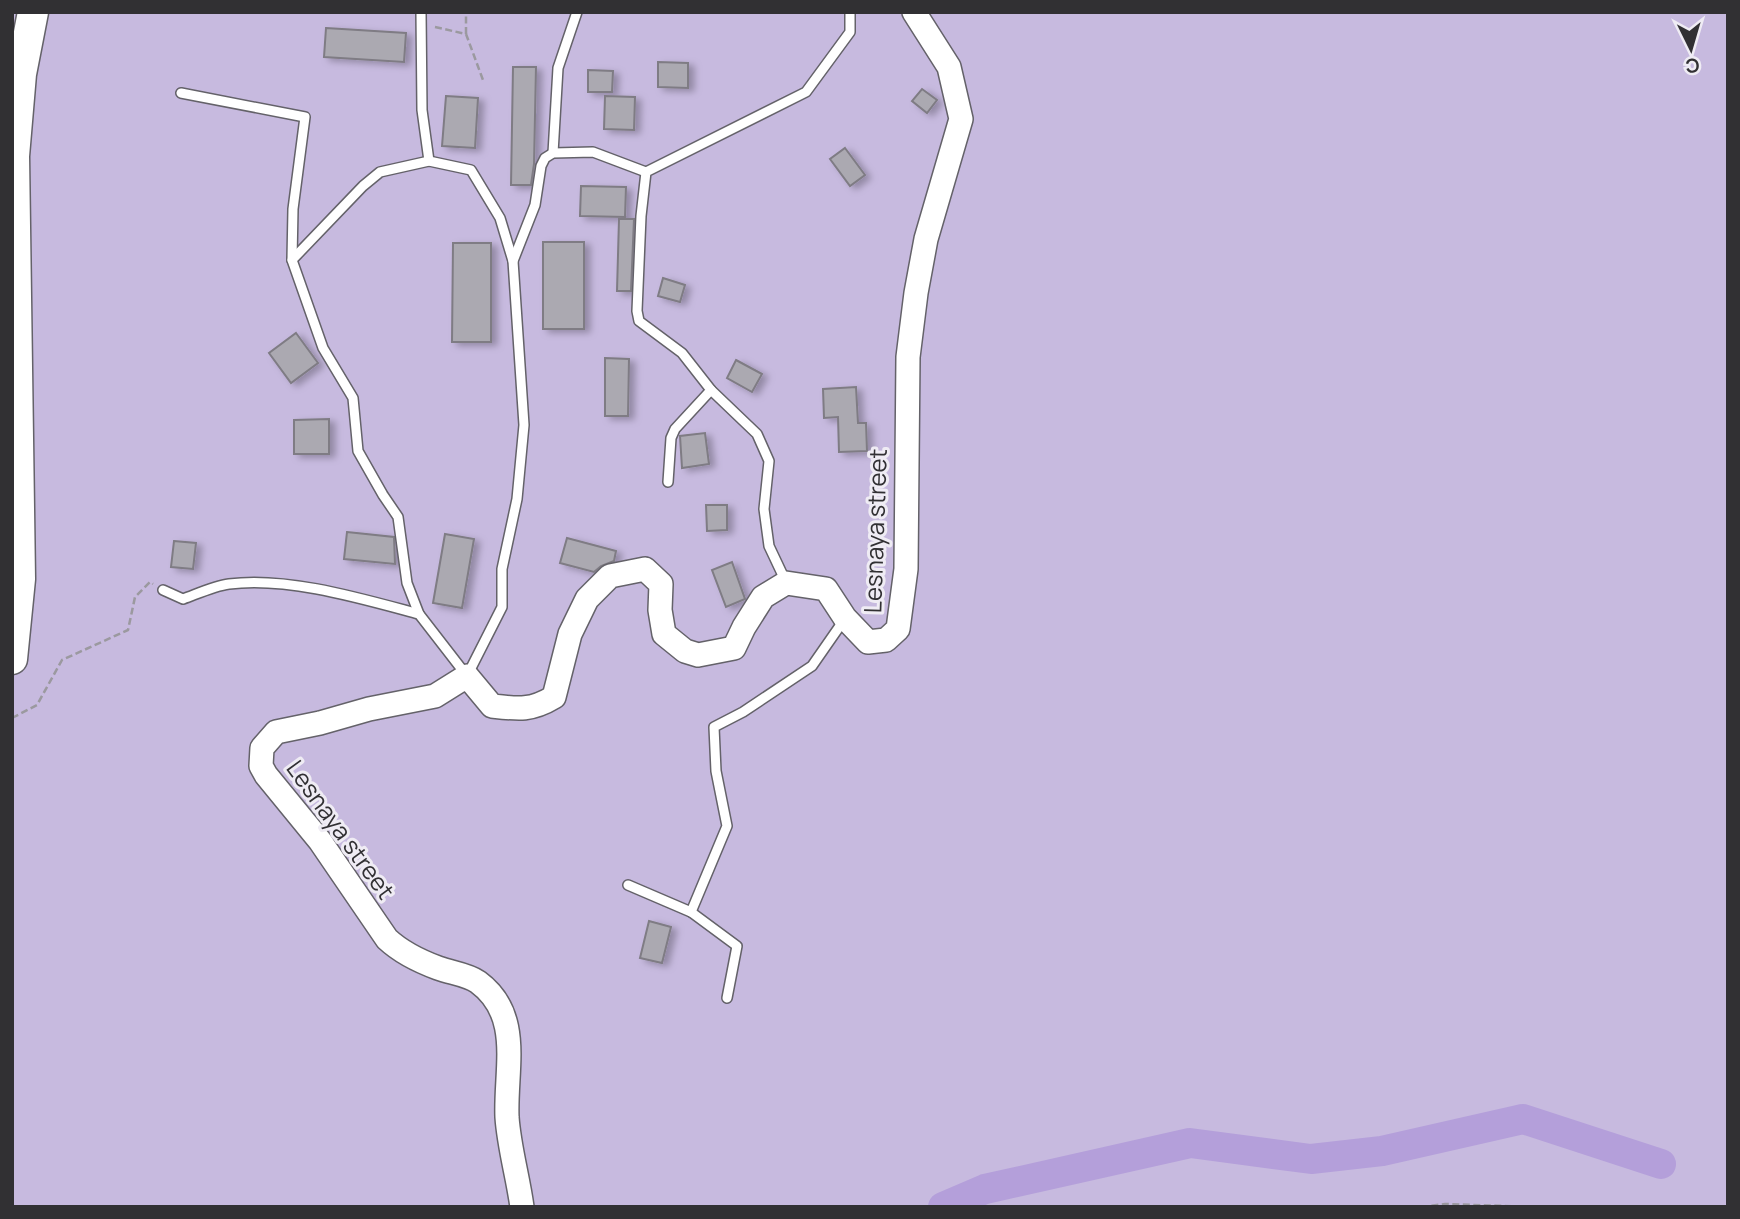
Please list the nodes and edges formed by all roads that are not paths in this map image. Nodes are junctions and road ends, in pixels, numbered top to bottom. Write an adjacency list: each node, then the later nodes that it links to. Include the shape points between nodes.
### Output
1 (18, 12): 7 (highway)
2 (33, 12): 20 (highway, via 13,156 20,579)
3 (421, 12): 10 (lane, via 422,110)
4 (577, 12): 9 (lane, via 558,68)
5 (850, 12): 11 (lane, via 850,32 806,92)
6 (914, 12): 19 (street, Lesnaya street, via 949,67 961,119 926,239 914,306 908,357 906,569 898,629 886,640 868,642)
7 (12, 41)
8 (181, 93): 12 (lane, via 305,117 293,209)
9 (553, 153): 11 (lane, via 593,152); 13 (lane, via 541,166 536,205)
10 (429, 160): 12 (lane, via 380,172); 13 (lane, via 471,170 500,218)
11 (646, 172): 14 (lane, via 640,216 639,321 682,352)
12 (292, 260): 18 (lane, via 323,348 353,398 358,451 398,516 407,583)
13 (513, 261): 21 (lane, via 524,425 517,499 502,569 502,607)
14 (711, 390): 15 (lane, via 675,429); 16 (lane, via 757,434 769,461 764,509 769,546)
15 (668, 482)
16 (786, 583): 19 (street, Lesnaya street, via 826,589); 21 (street, via 763,597 734,648 698,655 664,634 661,584 645,569 610,576 587,599 570,634 554,697 522,709 492,706)
17 (163, 590): 18 (lane, via 183,599 228,584 264,583 341,593)
18 (419, 614): 21 (lane)
19 (845, 618): 23 (lane, via 812,666 714,727 716,771 727,826)
20 (12, 659)
21 (467, 676): 25 (street, Lesnaya street, via 435,696 276,732 260,757 266,775 320,841 387,939 421,961 475,979 502,1007 507,1024 508,1116)
22 (628, 886): 23 (lane)
23 (691, 912): 24 (lane, via 737,946)
24 (727, 998)
25 (522, 1207)

